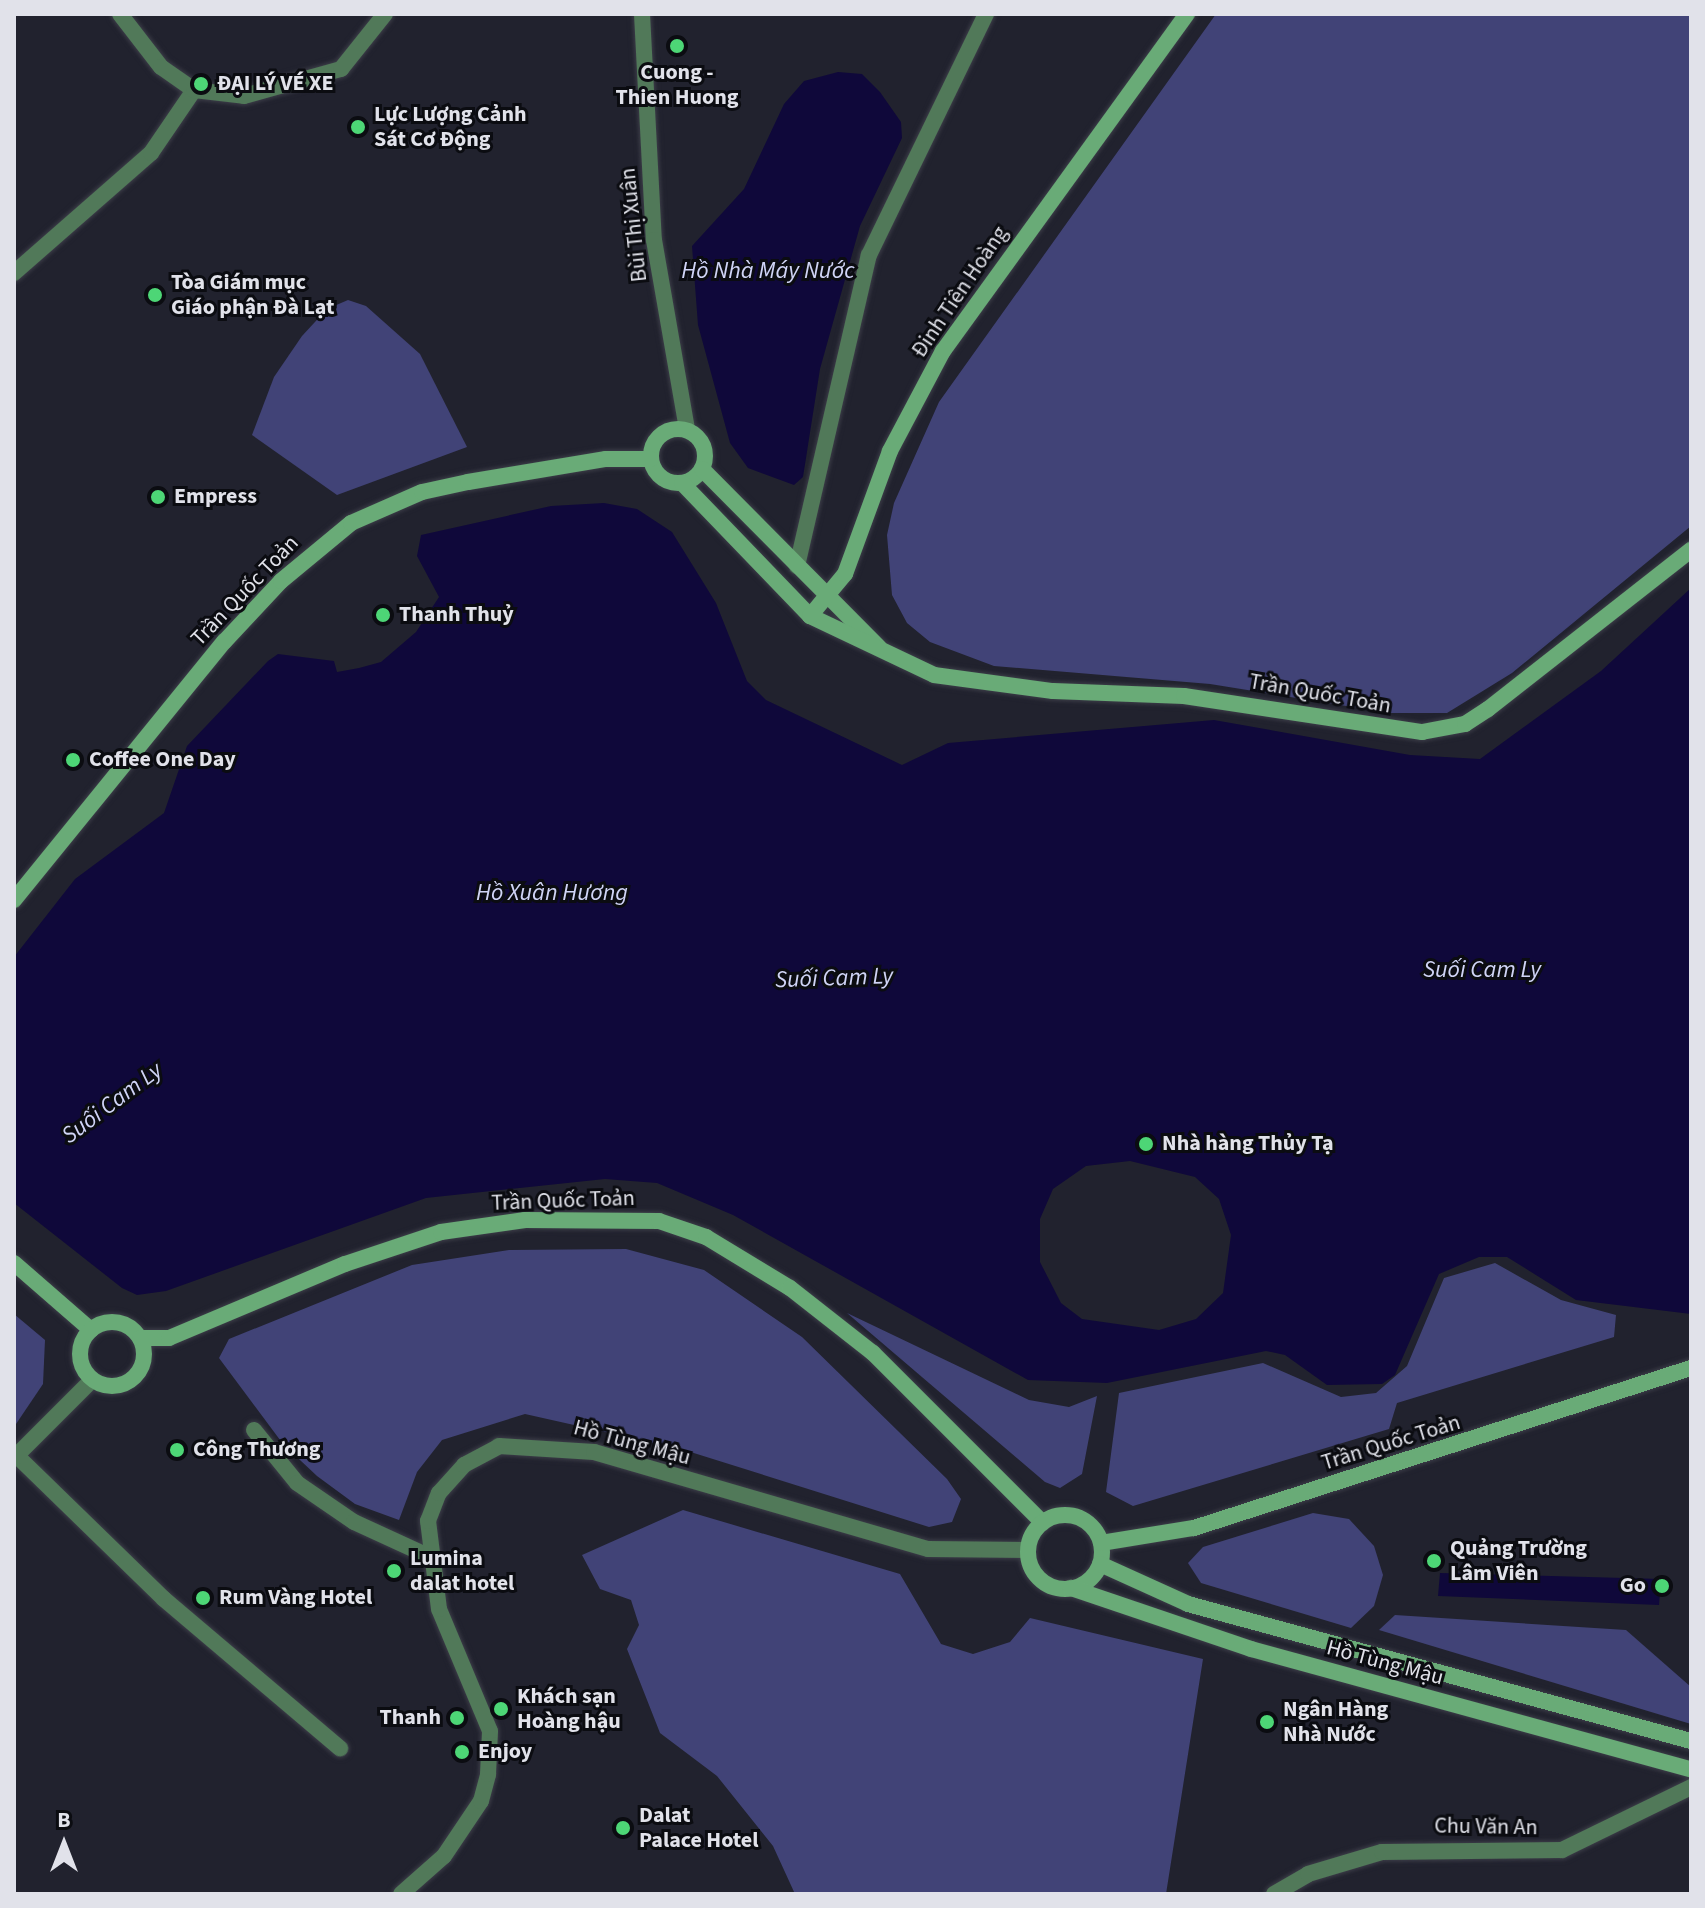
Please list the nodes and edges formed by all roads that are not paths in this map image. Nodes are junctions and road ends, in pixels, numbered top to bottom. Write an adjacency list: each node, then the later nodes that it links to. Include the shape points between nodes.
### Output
1 (120, 14): 6 (street, via 161,67)
2 (385, 14): 6 (street, via 341,69 244,96)
3 (642, 14): 8 (street, Bùi Thị Xuân, via 654,240)
4 (986, 14): 13 (street, via 869,255)
5 (1187, 14): 14 (main road, Đinh Tiên Hoàng, via 943,351 890,451 861,538)
6 (194, 90): 7 (street, via 151,153)
7 (14, 273)
8 (687, 430): 9 (main road, via 663,434); 10 (main road, via 705,450)
9 (651, 459): 11 (main road, via 664,479); 17 (main road, Trần Quốc Toản, via 606,459 468,482 422,492 351,523 281,581 215,652)
10 (702, 469): 11 (main road); 13 (main road, Trần Quốc Toản)
11 (682, 483): 15 (main road, Trần Quốc Toản)
12 (1691, 550): 16 (main road, Trần Quốc Toản, via 1488,709 1446,731 1184,696 975,685)
13 (797, 566): 14 (main road, Trần Quốc Toản)
14 (828, 599): 15 (main road, Đinh Tiên Hoàng); 16 (main road, Trần Quốc Toản)
15 (810, 616): 16 (main road, Trần Quốc Toản)
16 (887, 655)
17 (14, 900)
18 (14, 1263): 19 (main road)
19 (91, 1330): 20 (main road, via 118,1322); 22 (main road, via 79,1355)
20 (140, 1338): 22 (main road, via 144,1357 136,1375 111,1386); 25 (main road, Trần Quốc Toản, via 169,1338 345,1264 441,1232 525,1220 659,1221 706,1237 849,1334)
21 (1691, 1368): 26 (main road, Trần Quốc Toản, via 1194,1528)
22 (92, 1380): 24 (street)
23 (254, 1430): 28 (street, via 297,1483 354,1522)
24 (15, 1457): 32 (street, via 185,1618)
25 (1043, 1523): 26 (main road, via 1076,1517); 27 (main road)
26 (1101, 1543): 29 (main road)
27 (1028, 1550): 28 (street, Hồ Tùng Mậu, via 928,1549 594,1452 539,1443 499,1446 464,1465 439,1493 428,1521); 30 (main road, via 1043,1581)
28 (428, 1556): 35 (street, Hồ Tùng Mậu, via 439,1609 490,1731 488,1774 452,1846)
29 (1100, 1564): 30 (main road); 31 (main road, Hồ Tùng Mậu, via 1188,1604)
30 (1071, 1588): 33 (main road, Hồ Tùng Mậu, via 1251,1649)
31 (1691, 1741)
32 (340, 1748)
33 (1691, 1769)
34 (1691, 1787): 36 (street, Chu Văn An, via 1562,1850 1382,1852 1339,1862)
35 (401, 1894)
36 (1274, 1894)

